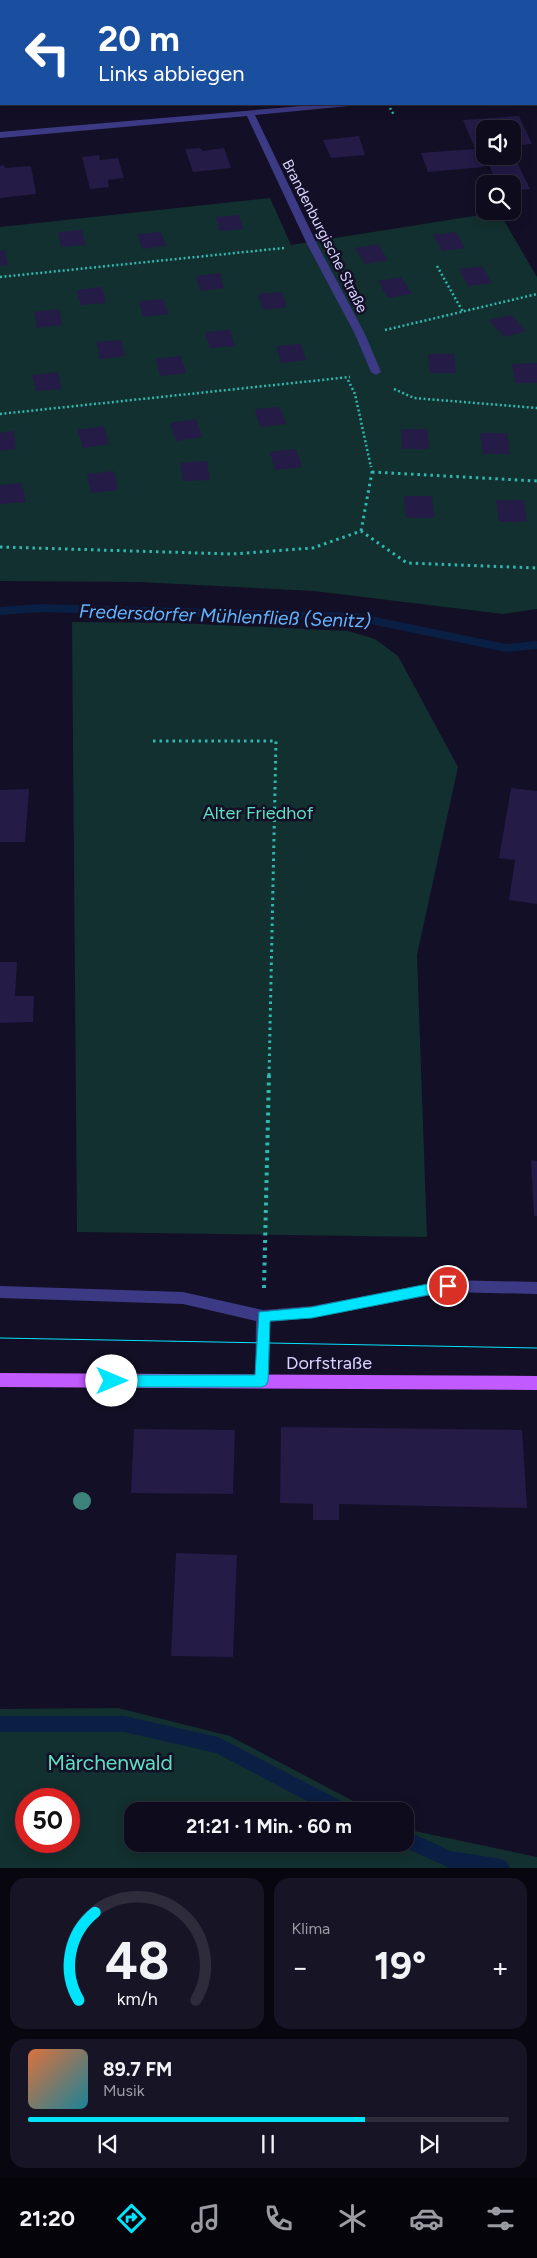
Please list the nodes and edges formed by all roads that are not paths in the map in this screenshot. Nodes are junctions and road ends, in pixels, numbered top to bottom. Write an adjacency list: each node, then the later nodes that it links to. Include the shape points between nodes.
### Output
1 (338, 105): 2 (street)
2 (250, 113): 3 (street); 4 (street, Brandenburgische Straße)
3 (0, 135)
4 (376, 372)
5 (537, 1288): 7 (street, via 448,1286 312,1312)
6 (0, 1292): 7 (street, via 183,1298)
7 (263, 1316): 9 (street)
8 (0, 1380): 9 (main road, Dorfstraße)
9 (262, 1381): 10 (main road, Dorfstraße)
10 (537, 1383)

